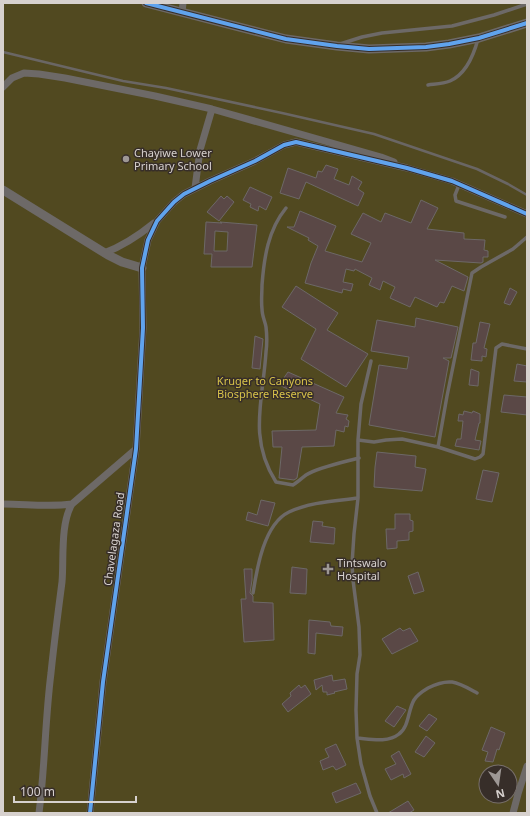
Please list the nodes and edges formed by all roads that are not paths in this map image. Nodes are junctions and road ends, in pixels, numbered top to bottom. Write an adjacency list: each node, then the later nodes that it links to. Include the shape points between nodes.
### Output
1 (146, 3): 3 (street)
2 (527, 4): 6 (lane, via 452,26 371,35)
3 (183, 8): 6 (street, via 286,39)
4 (527, 23): 5 (street)
5 (479, 38): 6 (street, via 426,47 369,49); 7 (lane, via 470,60 457,77)
6 (337, 46)
7 (428, 85)
8 (3, 87): 9 (street, via 12,78 31,73 149,94)
9 (212, 109): 10 (street, via 382,157); 12 (street, via 200,150)
10 (407, 168): 11 (street); 12 (street, via 296,142)
11 (460, 184): 15 (street); 16 (lane, via 455,195 456,201)
12 (194, 188): 17 (street, via 174,202)
13 (3, 190): 19 (street)
14 (286, 208): 26 (lane, via 273,229 264,267 261,302 266,327 266,352 259,434 263,459 276,482 293,485 307,474)
15 (527, 214)
16 (505, 217)
17 (157, 221): 19 (street, via 134,238); 20 (street, Chavelagaza Road, via 148,240)
18 (527, 237): 25 (lane, via 513,249 472,273)
19 (104, 253): 20 (street)
20 (142, 268): 24 (street, Chavelagaza Road, via 143,328)
21 (527, 349): 25 (lane, via 502,344 496,348 482,456 475,459)
22 (370, 361): 23 (lane, via 361,404)
23 (358, 440): 25 (lane, via 374,442 402,439); 26 (lane)
24 (136, 448): 29 (street); 35 (street, Chavelagaza Road, via 103,682)
25 (438, 448)
26 (359, 458): 27 (lane)
27 (358, 498): 30 (lane, via 306,507 289,512 278,521 263,548); 32 (lane, via 352,564 360,656 357,674)
28 (3, 504): 29 (street)
29 (72, 504): 34 (street, via 66,516)
30 (253, 593)
31 (477, 693): 32 (lane, via 455,682 442,682 423,691 414,700 400,734 387,740)
32 (357, 738): 36 (lane, via 361,764)
33 (527, 766): 37 (street)
34 (39, 813)
35 (90, 813)
36 (377, 813)
37 (513, 813)

